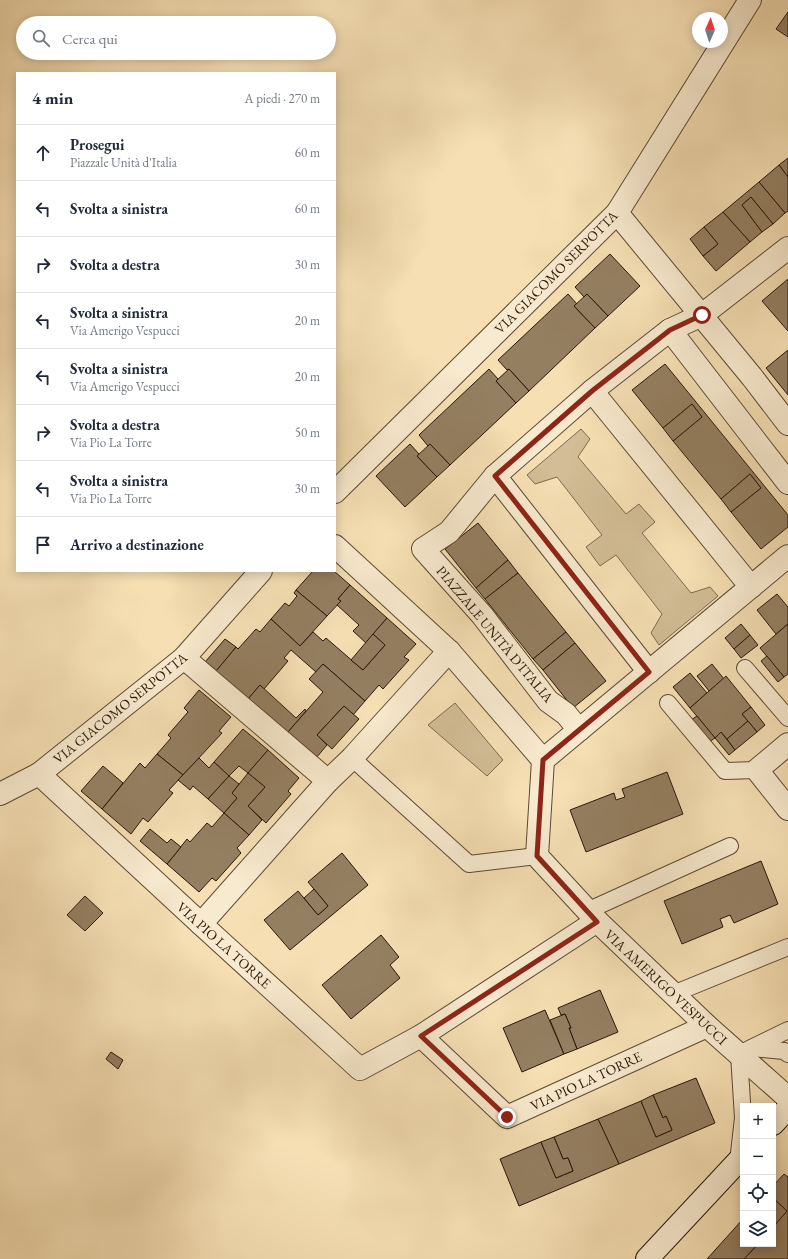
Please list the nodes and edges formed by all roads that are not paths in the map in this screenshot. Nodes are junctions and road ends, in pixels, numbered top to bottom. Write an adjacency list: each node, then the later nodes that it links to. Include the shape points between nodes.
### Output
1 (750, 0): 2 (street, VIA GIACOMO SERPOTTA)
2 (617, 213): 4 (street); 10 (street, VIA GIACOMO SERPOTTA)
3 (788, 248): 4 (street, PIAZZALE UNITÀ D'ITALIA)
4 (702, 315): 5 (street, PIAZZALE UNITÀ D'ITALIA); 7 (street)
5 (670, 330): 6 (street, PIAZZALE UNITÀ D'ITALIA); 9 (street)
6 (592, 391): 8 (street, PIAZZALE UNITÀ D'ITALIA); 14 (street)
7 (788, 424)
8 (495, 476): 18 (street); 21 (street, PIAZZALE UNITÀ D'ITALIA, via 449,532 422,549 482,615 548,701 566,714)
9 (788, 483)
10 (336, 491)
11 (336, 547): 15 (street)
12 (788, 556): 14 (street)
13 (260, 572): 16 (street, VIA GIACOMO SERPOTTA)
14 (751, 587): 18 (street)
15 (449, 651): 23 (street); 24 (street)
16 (184, 658): 26 (street, VIA GIACOMO SERPOTTA); 27 (street)
17 (745, 668): 20 (lane)
18 (649, 672): 21 (street)
19 (668, 702): 25 (lane, via 725,771)
20 (788, 718)
21 (579, 730): 24 (street)
22 (788, 744): 25 (street)
23 (352, 758): 27 (street); 31 (lane, via 469,864)
24 (543, 760): 31 (street)
25 (757, 770): 29 (street)
26 (39, 774): 28 (street, VIA GIACOMO SERPOTTA); 33 (street, VIA PIO LA TORRE)
27 (328, 781): 33 (street)
28 (0, 794)
29 (788, 809)
30 (730, 846): 32 (lane)
31 (537, 856): 32 (street, VIA AMERIGO VESPUCCI)
32 (592, 916): 35 (street, VIA AMERIGO VESPUCCI); 38 (street, VIA PIO LA TORRE)
33 (201, 924): 38 (street, VIA PIO LA TORRE, via 360,1069)
34 (788, 947): 35 (lane)
35 (673, 994): 36 (street, VIA AMERIGO VESPUCCI)
36 (707, 1026): 38 (street, VIA PIO LA TORRE, via 507,1117); 39 (street, VIA AMERIGO VESPUCCI)
37 (788, 1030): 39 (lane)
38 (421, 1036)
39 (746, 1051): 40 (lane, via 784,1051); 41 (street, VIA AMERIGO VESPUCCI); 44 (lane)
40 (788, 1054)
41 (788, 1098)
42 (788, 1108): 43 (street)
43 (776, 1121)
44 (741, 1139)
45 (740, 1159): 46 (street)
46 (647, 1259)

